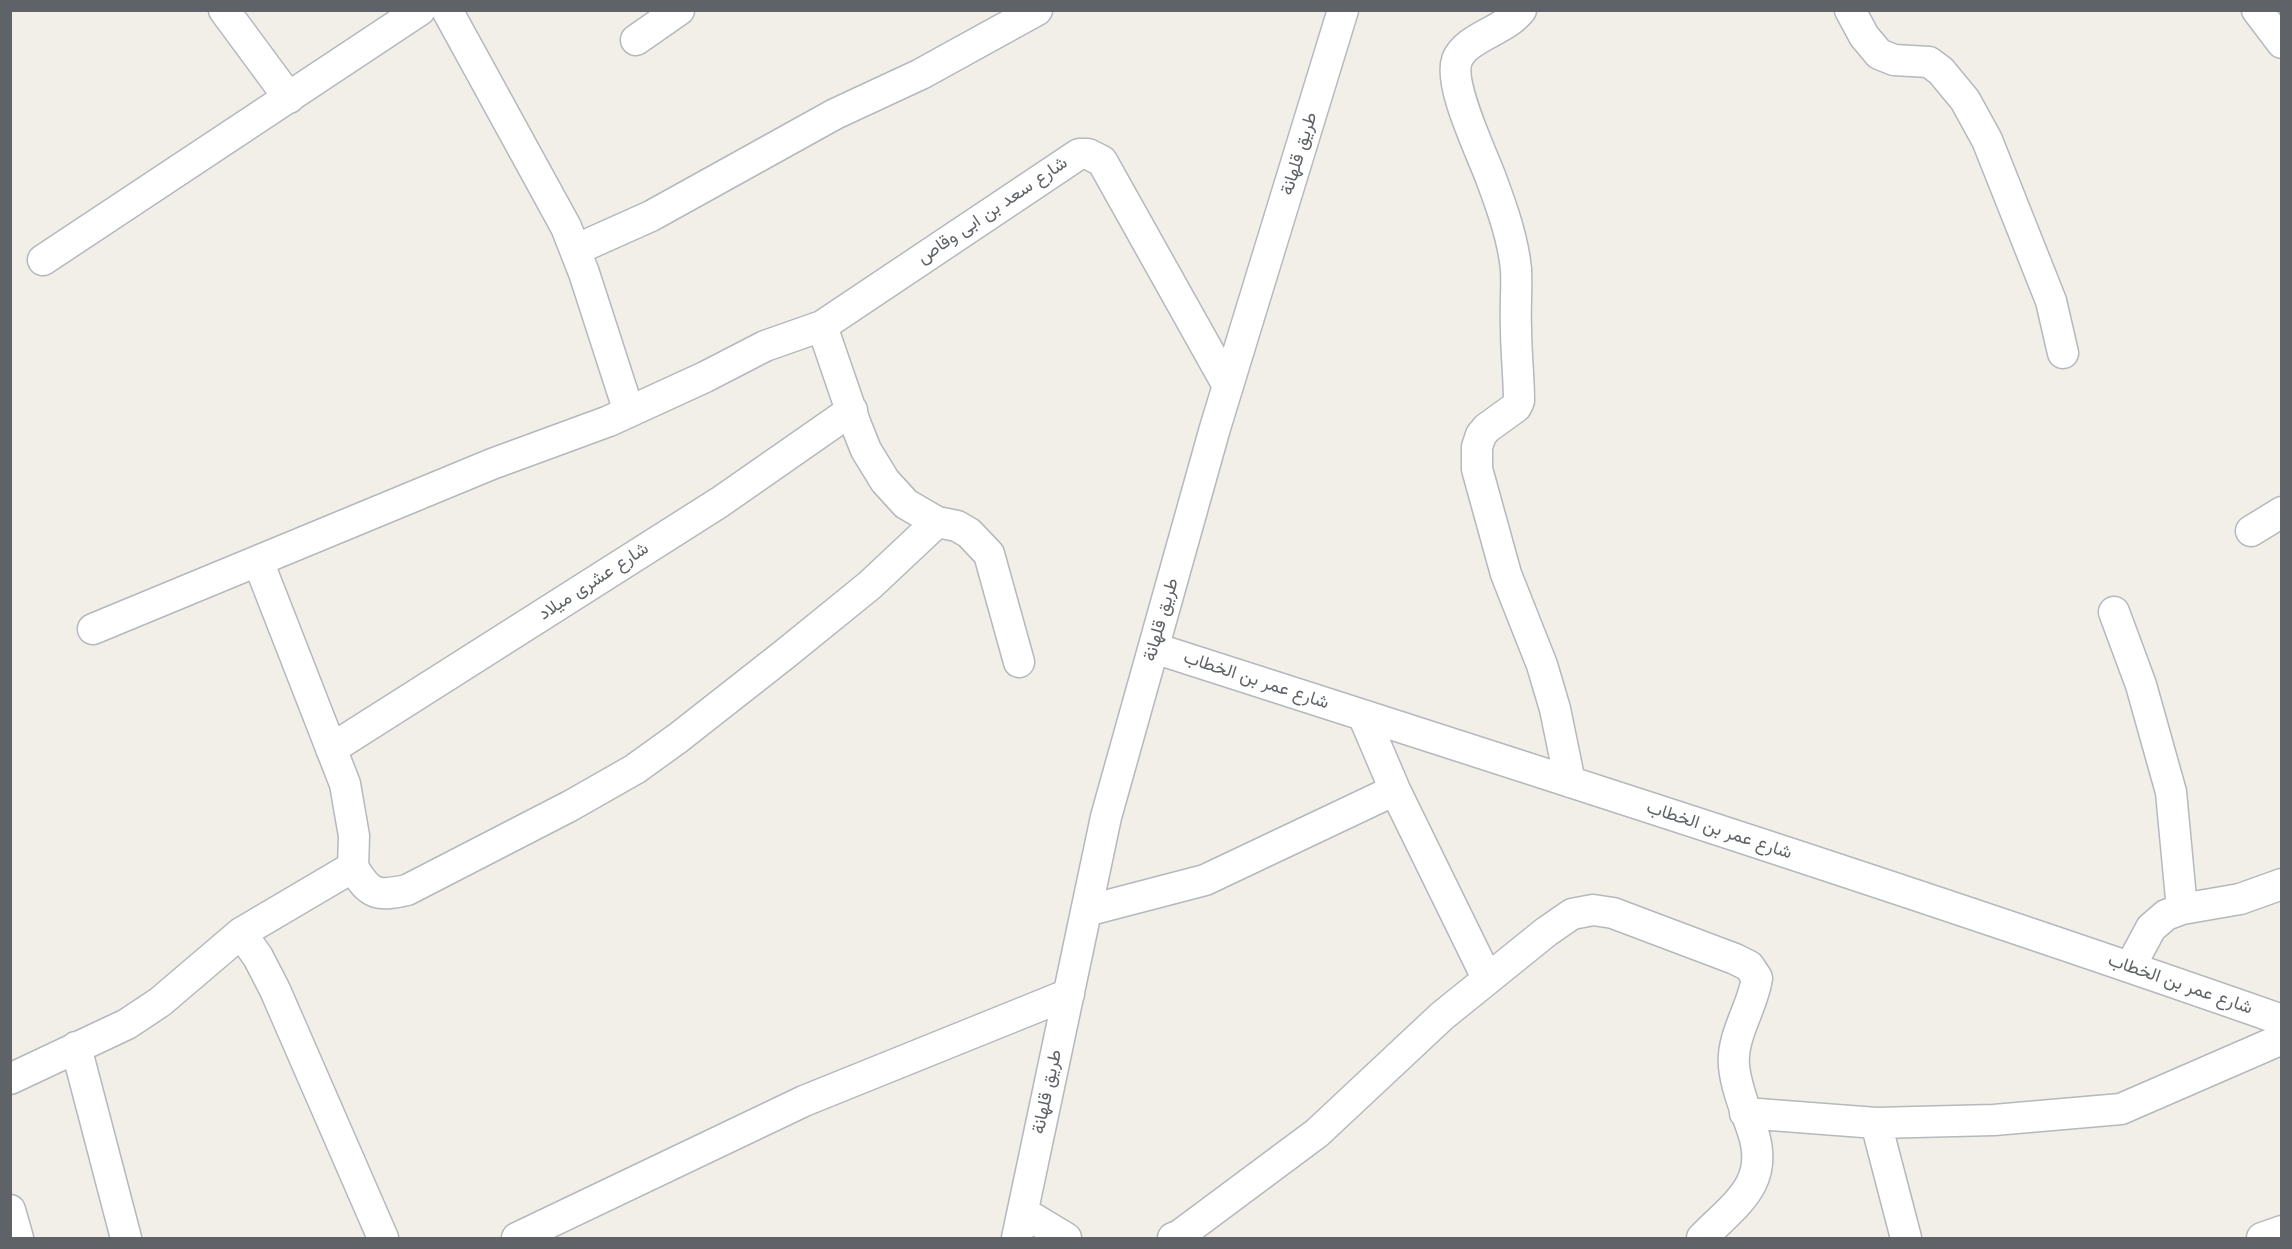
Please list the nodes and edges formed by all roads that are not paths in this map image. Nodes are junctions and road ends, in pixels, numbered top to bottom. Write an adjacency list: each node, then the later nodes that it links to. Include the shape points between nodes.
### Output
1 (224, 10): 12 (street)
2 (420, 10): 12 (street)
3 (447, 10): 13 (street, via 566,226)
4 (679, 10): 10 (street)
5 (1037, 10): 13 (street, via 921,74 835,114 651,216)
6 (1343, 10): 17 (street, طريق قلهانة)
7 (1521, 10): 30 (street, via 1461,53 1455,71 1461,100 1508,231 1516,268 1519,401 1481,435 1477,469 1506,574 1542,665)
8 (1850, 10): 16 (street, via 1879,54 1894,60 1929,62 1965,100 1987,140 2051,301)
9 (2257, 10): 11 (street)
10 (636, 40)
11 (2282, 43)
12 (289, 98): 14 (street)
13 (575, 250): 19 (street)
14 (43, 260)
15 (822, 326): 17 (street, شارع سعد بن ابى وقاص, via 1071,158 1088,154 1102,161); 18 (street); 19 (street, شارع سعد بن ابى وقاص, via 765,346)
16 (2063, 353)
17 (1228, 386): 26 (street, طريق قلهانة)
18 (852, 410): 21 (street, via 866,450 885,481 906,504); 29 (street, شارع عشرى ميلاد, via 720,502)
19 (629, 412): 23 (street, شارع سعد بن ابى وقاص)
20 (2282, 512): 22 (street)
21 (937, 522): 27 (street, via 969,532 989,554); 32 (street, via 870,585 635,769 407,890 381,895 372,892)
22 (2251, 531)
23 (258, 561): 25 (street, شارع سعد بن ابى وقاص); 29 (street)
24 (2114, 612): 34 (street, via 2141,685 2171,792)
25 (93, 629)
26 (1154, 648): 28 (street, شارع عمر بن الخطاب); 35 (street, طريق قلهانة, via 1106,817)
27 (1019, 662)
28 (1364, 715): 30 (street, شارع عمر بن الخطاب); 31 (street)
29 (331, 748): 32 (street, via 345,784 354,836)
30 (1570, 782): 37 (street, شارع عمر بن الخطاب)
31 (1395, 790): 35 (street, via 1205,880); 38 (street)
32 (353, 867): 36 (street)
33 (2282, 884): 34 (street, via 2240,899)
34 (2182, 909): 37 (street, via 2166,915 2151,928)
35 (1086, 910): 39 (street, طريق قلهانة)
36 (241, 933): 42 (street, via 160,1002 127,1024); 51 (street, via 275,990)
37 (2130, 967): 40 (street, شارع عمر بن الخطاب)
38 (1487, 978): 44 (street, via 1564,919 1593,910 1637,921 1749,966 1757,978 1756,986 1737,1038 1733,1065); 54 (street, via 1317,1133)
39 (1069, 994): 47 (street, طريق قلهانة); 52 (street, via 804,1101)
40 (2273, 1010)
41 (2282, 1040): 45 (street, via 2121,1109 1994,1120)
42 (76, 1047): 43 (street); 50 (street)
43 (10, 1079)
44 (1745, 1113): 45 (street); 55 (street, via 1759,1160 1756,1176)
45 (1876, 1123): 56 (street)
46 (10, 1209): 49 (street)
47 (1020, 1225): 53 (street)
48 (2282, 1231): 57 (street)
49 (18, 1239)
50 (126, 1239)
51 (383, 1239)
52 (517, 1239)
53 (1066, 1239)
54 (1173, 1239)
55 (1702, 1239)
56 (1906, 1239)
57 (2262, 1239)

